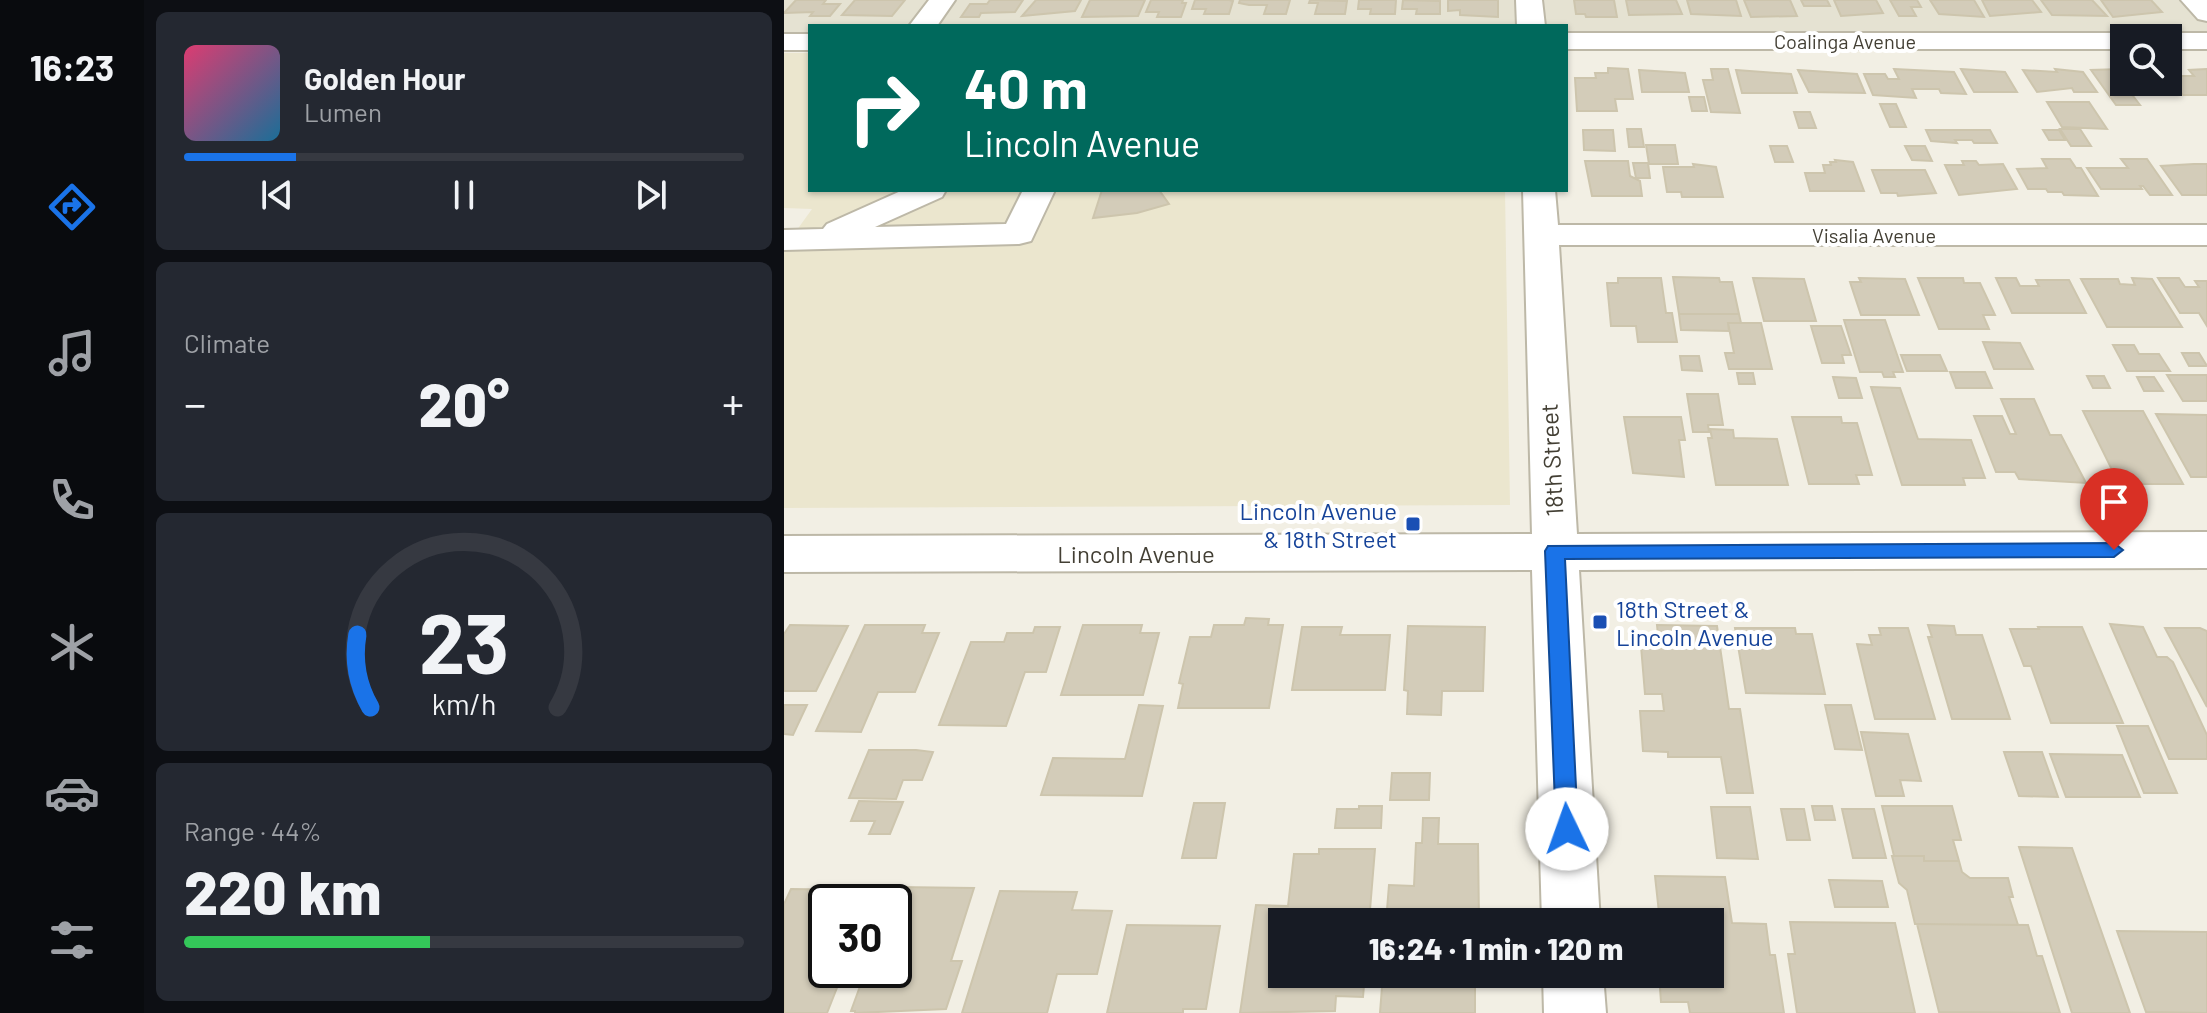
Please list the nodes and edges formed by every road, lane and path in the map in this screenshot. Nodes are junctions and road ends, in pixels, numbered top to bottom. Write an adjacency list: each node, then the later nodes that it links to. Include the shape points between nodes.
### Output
1 (942, 0): 5 (street)
2 (1529, 0): 6 (street)
3 (2194, 0): 4 (street)
4 (2207, 13)
5 (924, 24)
6 (1531, 24)
7 (1568, 41): 8 (street, Coalinga Avenue)
8 (2110, 41)
9 (2182, 41): 10 (street)
10 (2207, 41)
11 (784, 42): 12 (street)
12 (808, 42)
13 (925, 192): 18 (street)
14 (1038, 192): 18 (street, via 1019,234)
15 (1539, 192): 16 (street, 18th Street)
16 (1541, 235): 17 (street, Visalia Avenue); 20 (street, 18th Street)
17 (2207, 235)
18 (801, 240)
19 (2207, 550): 20 (street, Lincoln Avenue)
20 (1555, 551): 21 (street, Lincoln Avenue); 22 (street, 18th Street)
21 (784, 554)
22 (1570, 908)
23 (1574, 988): 24 (street)
24 (1575, 1013)

